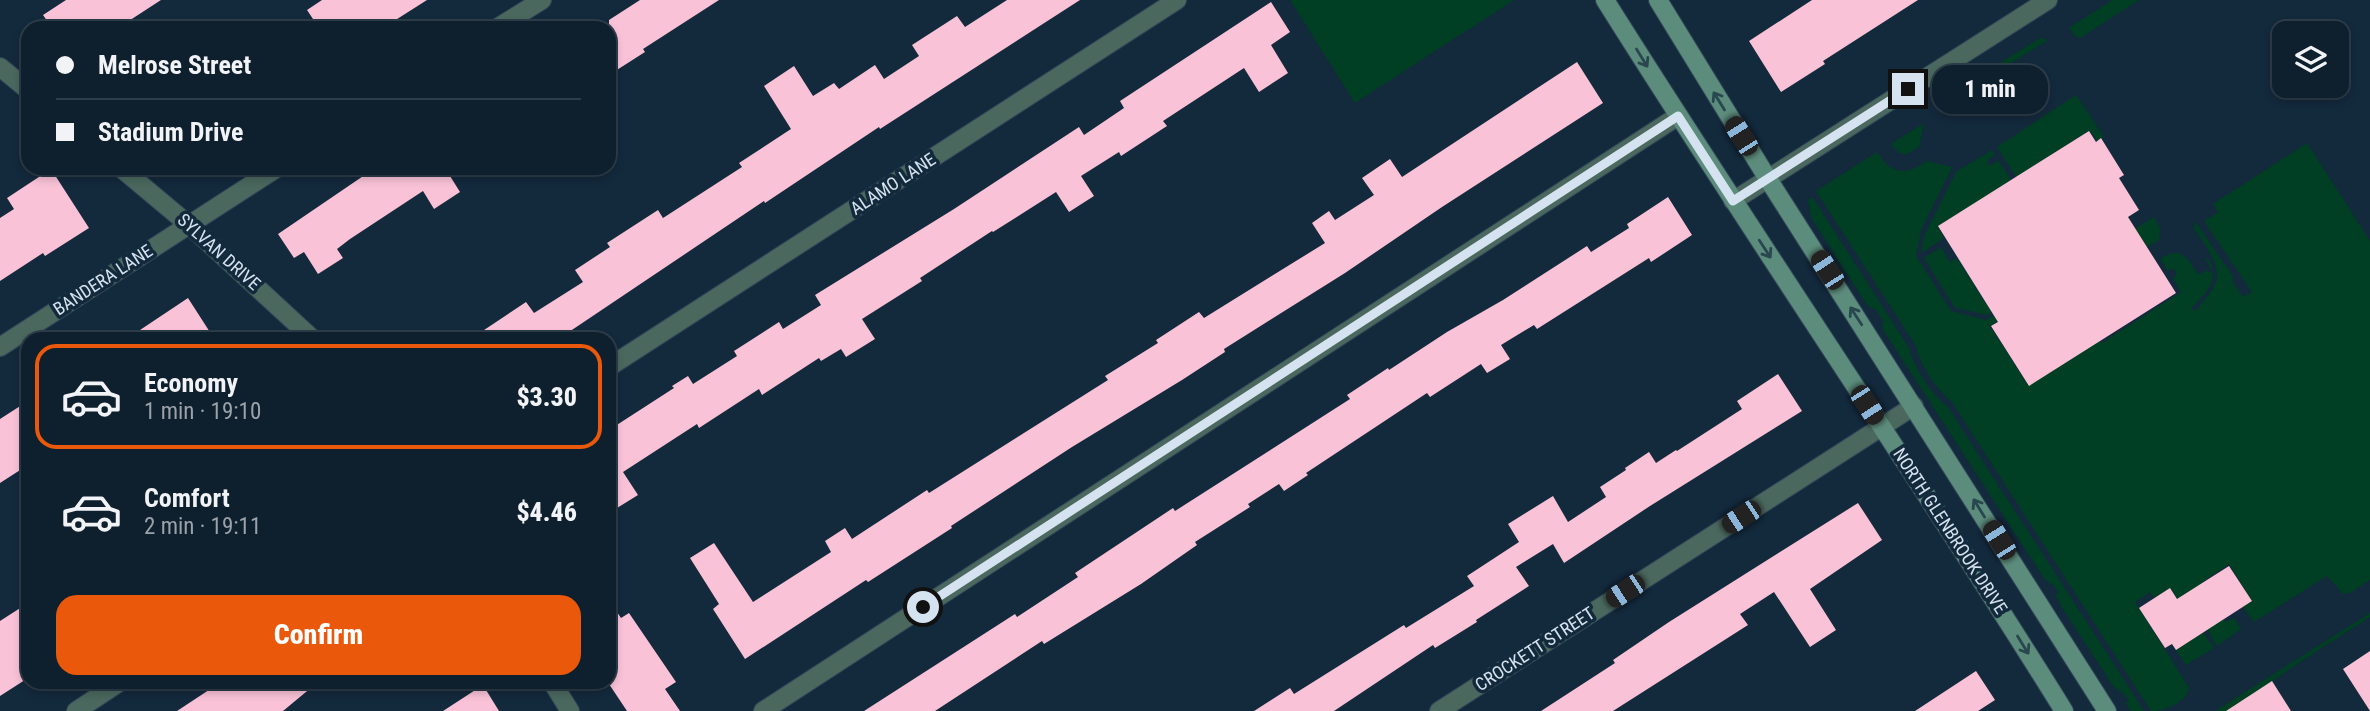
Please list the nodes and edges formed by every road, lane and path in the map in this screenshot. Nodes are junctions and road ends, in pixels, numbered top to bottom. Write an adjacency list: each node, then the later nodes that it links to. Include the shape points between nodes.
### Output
1 (542, 0): 6 (street)
2 (1177, 0): 19 (street, ALAMO LANE)
3 (1605, 0): 9 (main road, NORTH GLENBROOK DRIVE, one-way to 9)
4 (1658, 0): 12 (main road, NORTH GLENBROOK DRIVE, one-way to 4)
5 (2048, 0): 12 (street)
6 (508, 21)
7 (0, 67): 8 (street)
8 (21, 84)
9 (1678, 116): 13 (main road, NORTH GLENBROOK DRIVE); 26 (street)
10 (129, 175): 14 (street, SYLVAN DRIVE)
11 (266, 175): 14 (street, BANDERA LANE)
12 (1768, 179): 13 (street); 20 (main road, NORTH GLENBROOK DRIVE, one-way to 12)
13 (1733, 201): 21 (main road, NORTH GLENBROOK DRIVE, one-way to 21)
14 (189, 225): 15 (street, BANDERA LANE); 16 (street, SYLVAN DRIVE)
15 (23, 332)
16 (305, 332)
17 (21, 333): 18 (street, BANDERA LANE)
18 (0, 347)
19 (616, 362)
20 (1914, 406): 21 (street, CROCKETT STREET); 29 (main road, NORTH GLENBROOK DRIVE, one-way to 20)
21 (1881, 426): 27 (street, CROCKETT STREET); 28 (main road, NORTH GLENBROOK DRIVE, one-way to 28)
22 (109, 689): 24 (street)
23 (556, 689): 25 (street)
24 (76, 711)
25 (570, 711)
26 (763, 711)
27 (1439, 711)
28 (2064, 711)
29 (2106, 711)

